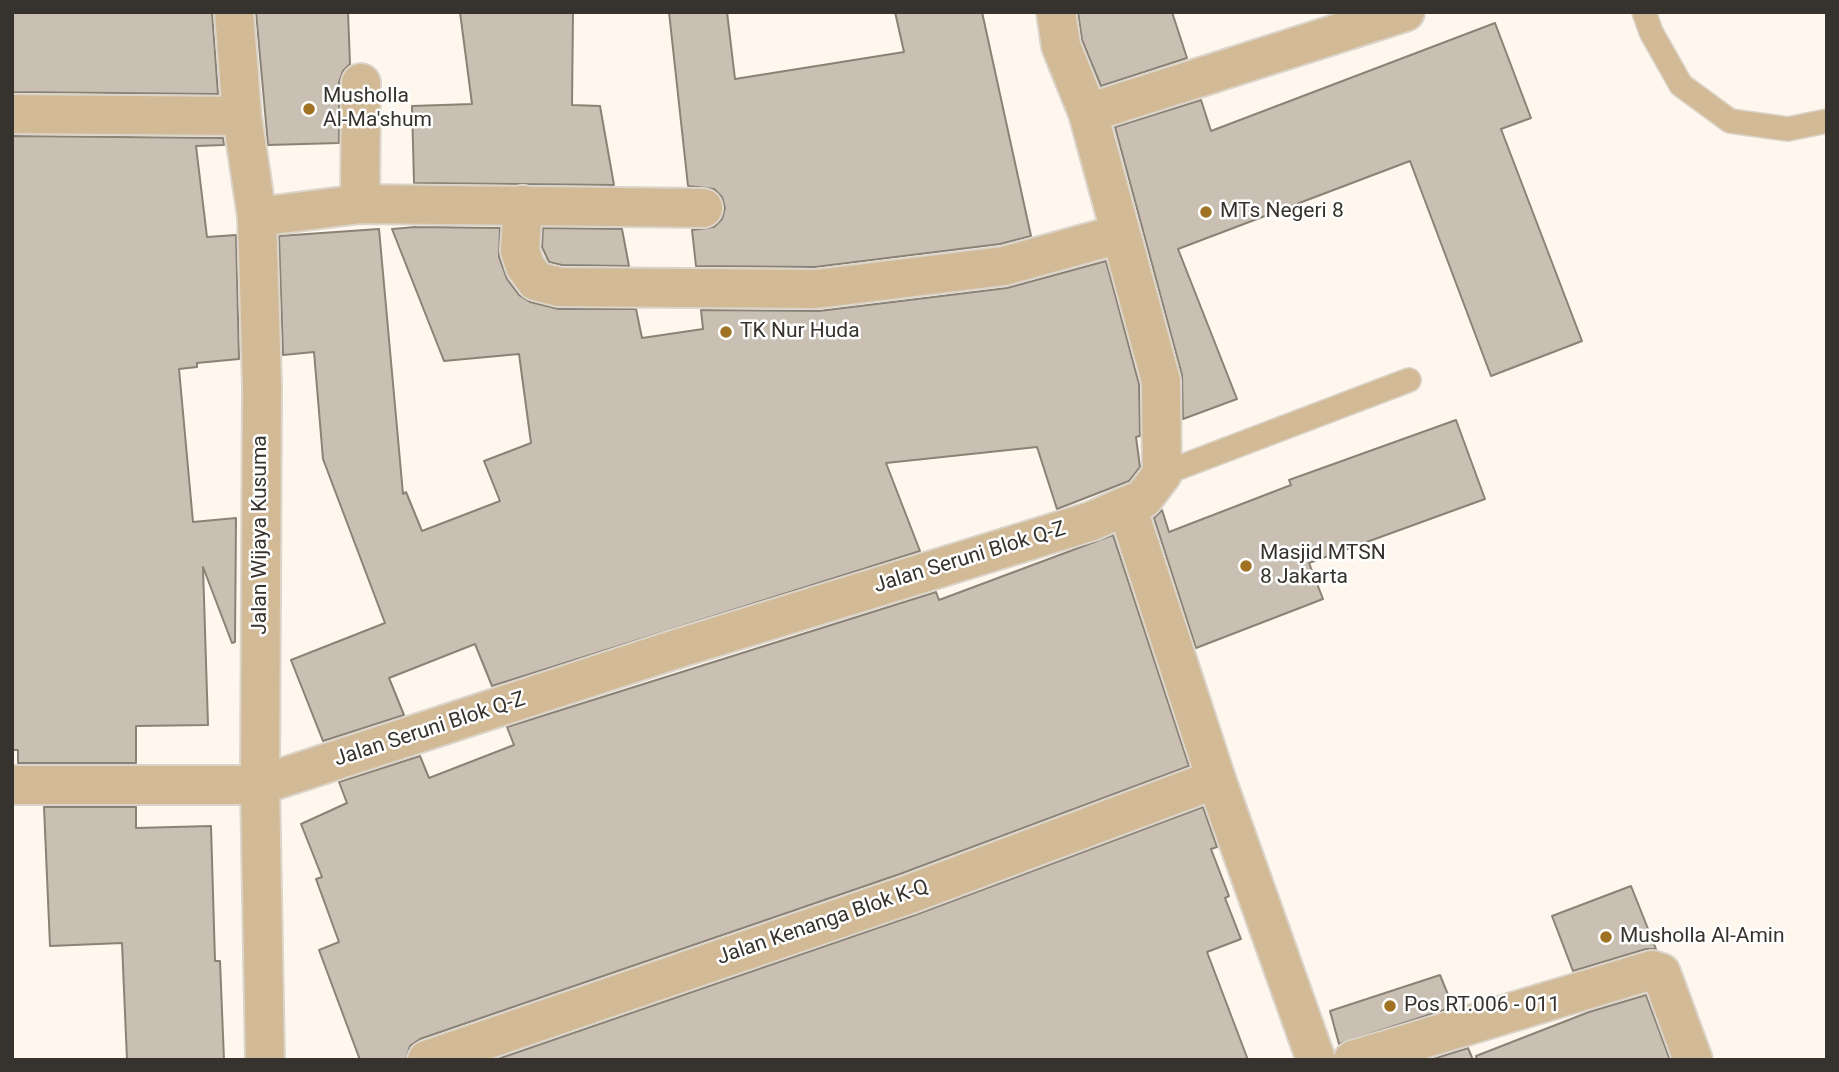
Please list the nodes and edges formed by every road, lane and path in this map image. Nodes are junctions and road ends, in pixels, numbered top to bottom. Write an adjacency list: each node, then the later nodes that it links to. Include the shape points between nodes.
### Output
1 (234, 12): 8 (street, Jalan Wijaya Kusuma)
2 (1056, 12): 6 (street, via 1065,57)
3 (1405, 12): 6 (street)
4 (1644, 12): 9 (lane, via 1681,85 1730,121 1788,129)
5 (361, 83): 10 (street)
6 (1088, 113): 14 (street)
7 (12, 114): 8 (street)
8 (242, 116): 13 (street, Jalan Wijaya Kusuma)
9 (1827, 121)
10 (360, 204): 11 (street); 13 (street)
11 (523, 205): 12 (street); 14 (street, via 520,250 524,266 536,281 559,287 816,289 1004,267)
12 (704, 208)
13 (257, 217): 20 (street, Jalan Wijaya Kusuma, via 262,386)
14 (1120, 234): 16 (street, via 1161,381)
15 (1409, 380): 16 (lane)
16 (1163, 474): 17 (street, Jalan Seruni Blok Q-Z, via 1143,499)
17 (1121, 508): 18 (street, via 1129,513); 20 (street, Jalan Seruni Blok Q-Z)
18 (1216, 779): 22 (street, Jalan Kenanga Blok K-Q, via 907,895); 23 (street)
19 (12, 785): 20 (street, Jalan Seruni Blok Q-Z)
20 (260, 785): 21 (street, Jalan Wijaya Kusuma)
21 (265, 1060)
22 (426, 1060)
23 (1316, 1060)
24 (1353, 1060): 25 (street, via 1652,970 1661,973)
25 (1693, 1060)

